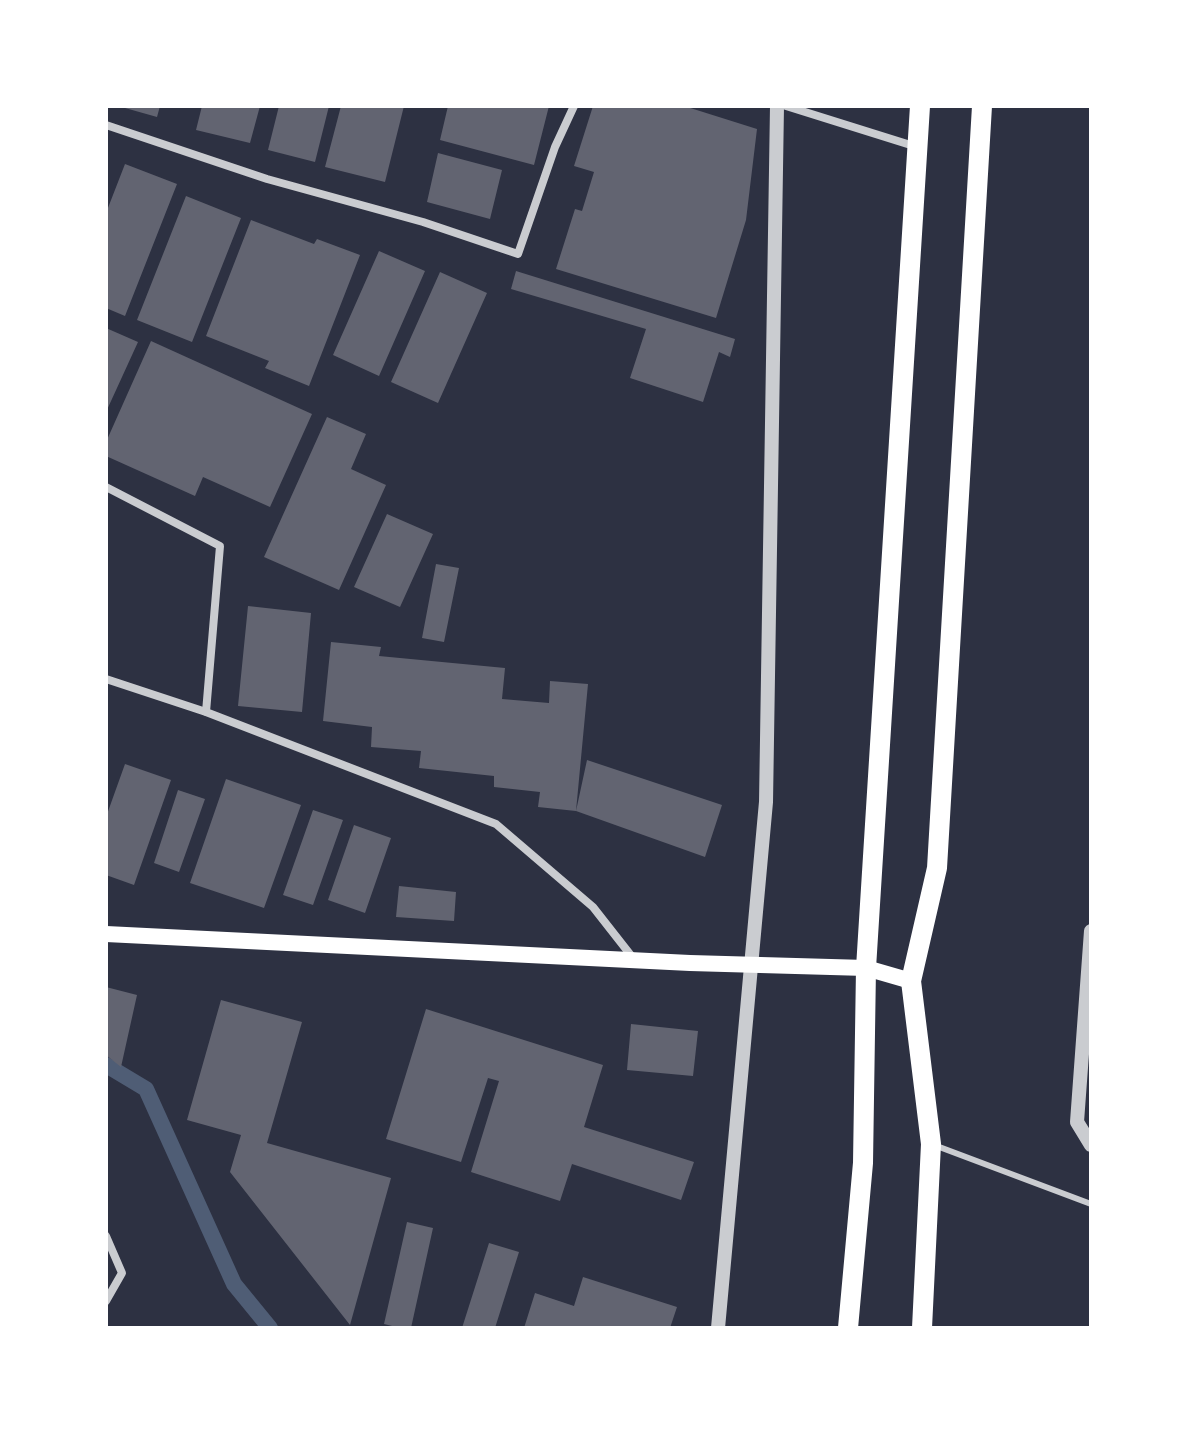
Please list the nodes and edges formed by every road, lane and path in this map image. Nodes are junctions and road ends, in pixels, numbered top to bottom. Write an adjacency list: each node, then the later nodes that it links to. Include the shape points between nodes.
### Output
1 (574, 106): 6 (street, via 518,254)
2 (777, 106): 14 (street, via 766,802)
3 (786, 106): 7 (street)
4 (920, 106): 7 (main road)
5 (982, 106): 16 (main road, via 937,868)
6 (106, 125)
7 (918, 148): 15 (main road)
8 (106, 487): 10 (street, via 220,546)
9 (106, 679): 10 (street)
10 (206, 712): 13 (street, via 496,824 593,907)
11 (1091, 931): 18 (street, via 1077,1122)
12 (106, 934): 13 (main road)
13 (633, 959): 14 (main road)
14 (753, 963): 15 (main road); 22 (street)
15 (866, 968): 16 (main road); 23 (main road, via 863,1163)
16 (911, 981): 17 (main road)
17 (931, 1144): 19 (lane); 24 (main road)
18 (1091, 1145)
19 (1091, 1204)
20 (106, 1236): 21 (street, via 122,1273)
21 (106, 1301)
22 (718, 1328)
23 (848, 1328)
24 (922, 1328)

